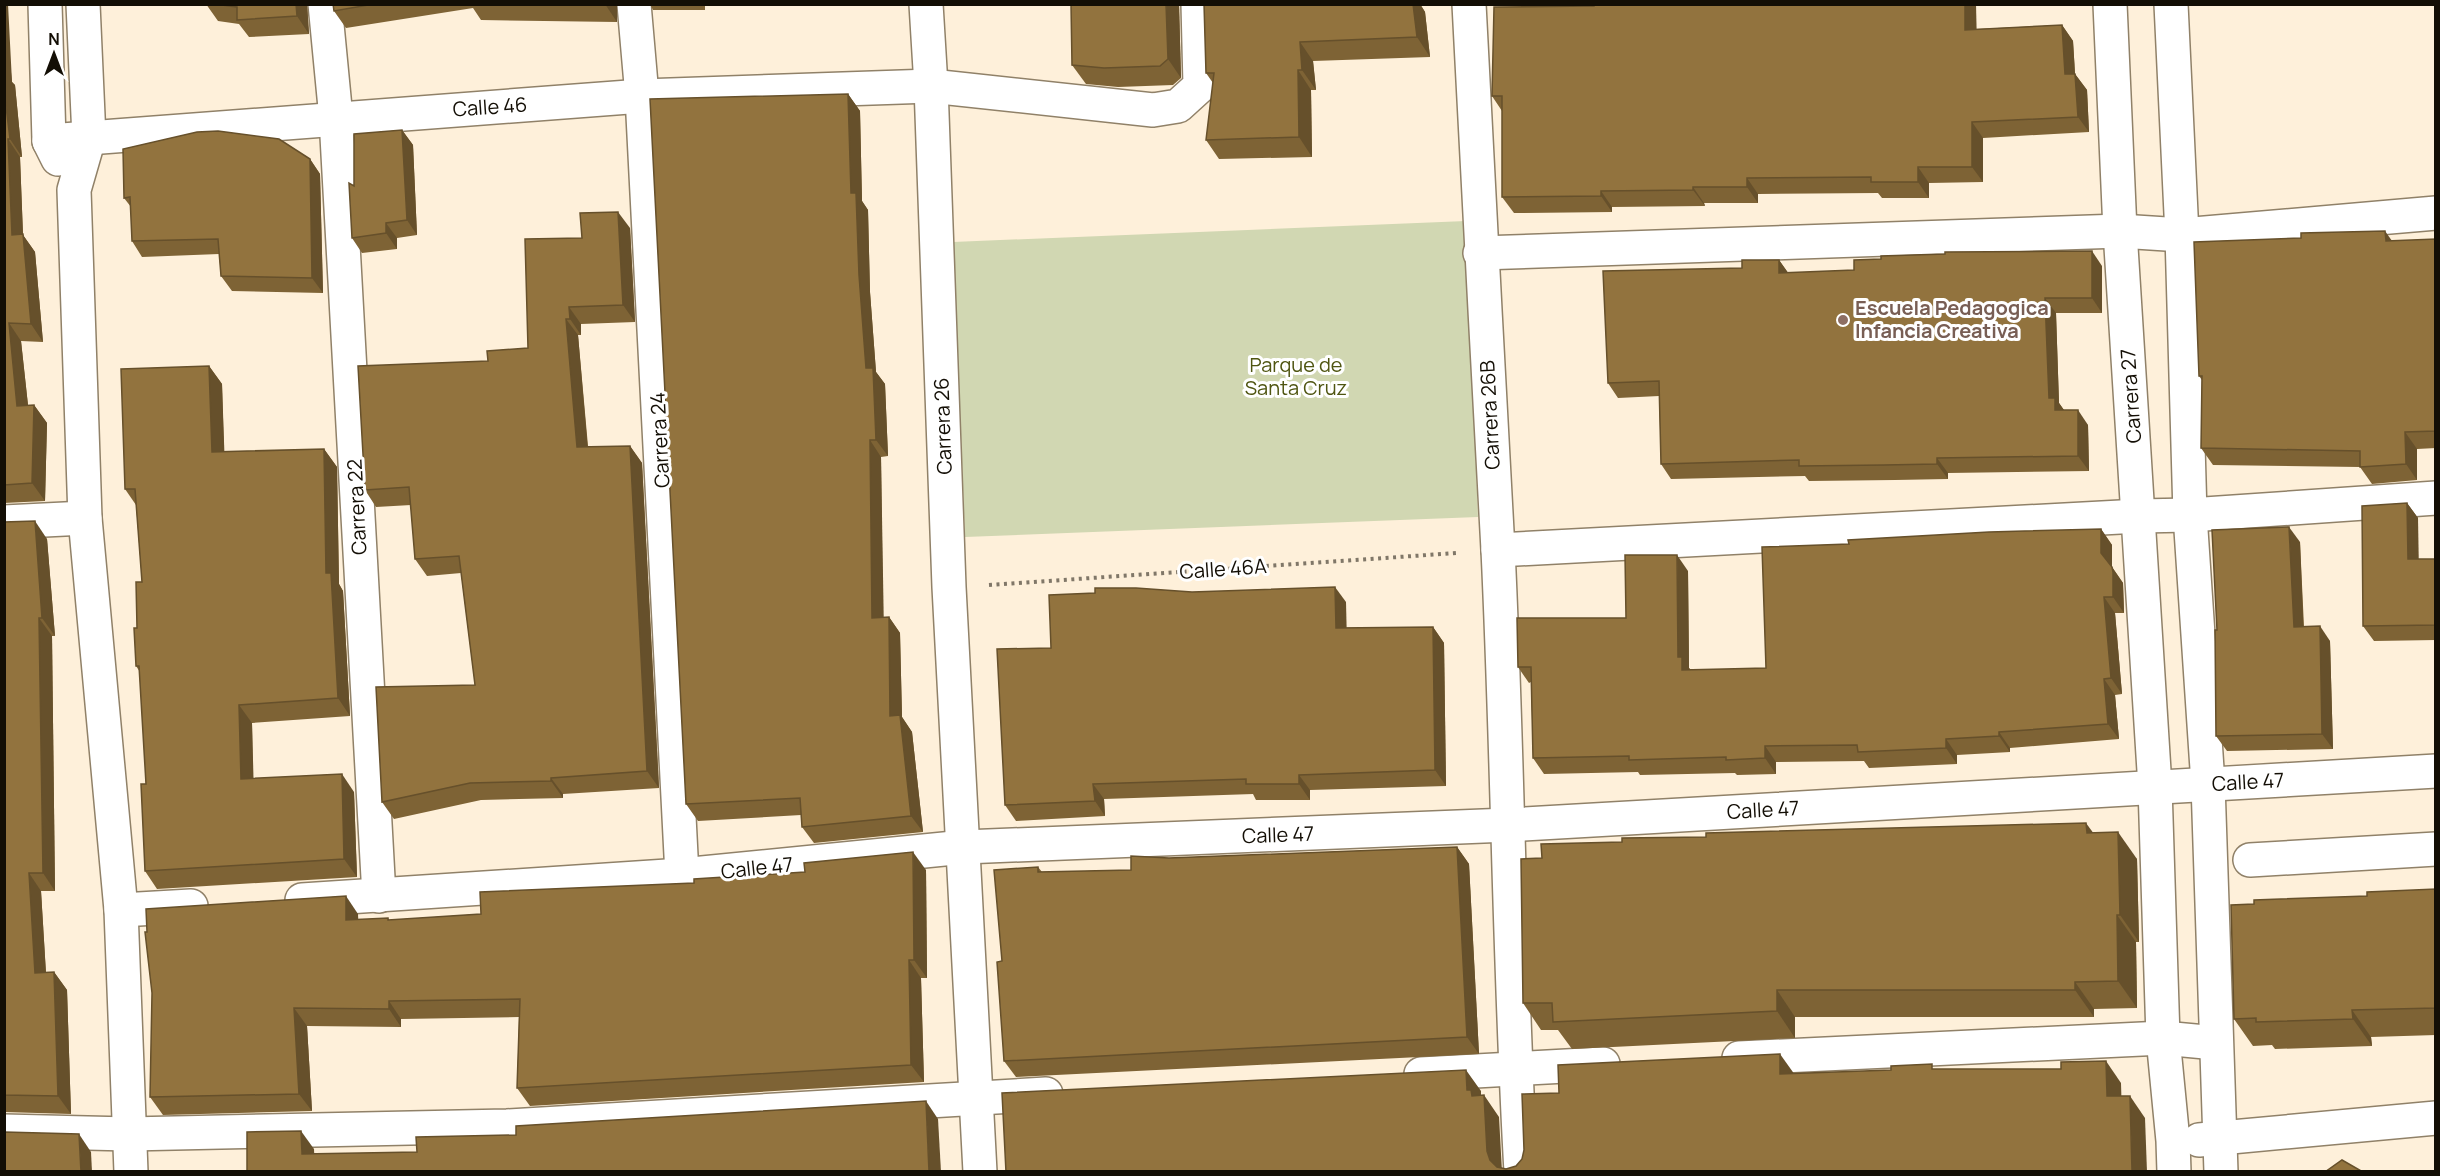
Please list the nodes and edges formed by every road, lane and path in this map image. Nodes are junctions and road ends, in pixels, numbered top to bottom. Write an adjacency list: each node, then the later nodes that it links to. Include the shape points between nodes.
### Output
1 (45, 4): 14 (street)
2 (83, 4): 13 (street)
3 (325, 4): 12 (street, Carrera 22)
4 (634, 4): 11 (street, Carrera 24)
5 (926, 4): 10 (street, Carrera 26)
6 (1198, 4): 10 (street, Calle 46, via 1200,86 1178,106 1153,110)
7 (1469, 4): 19 (street, Carrera 26B)
8 (2110, 4): 17 (street, Carrera 27)
9 (2171, 4): 18 (street)
10 (931, 86): 11 (street, Calle 46); 26 (street, Carrera 26)
11 (642, 96): 12 (street, Calle 46); 34 (street, Carrera 24)
12 (336, 118): 13 (street, Calle 46); 35 (street, Carrera 22)
13 (89, 138): 14 (street, Calle 46); 15 (street)
14 (49, 141): 15 (street)
15 (74, 190): 23 (street)
16 (2436, 213): 18 (street)
17 (2120, 231): 18 (street); 19 (street); 22 (street, Carrera 27)
18 (2182, 236): 21 (street)
19 (1480, 253): 25 (street, Carrera 26B)
20 (2436, 498): 21 (street)
21 (2190, 515): 22 (street); 28 (street)
22 (2139, 516): 25 (street); 29 (street, Carrera 27)
23 (85, 518): 24 (street); 38 (street)
24 (4, 522)
25 (1498, 550): 26 (path, Calle 46A); 30 (street, Carrera 26B)
26 (949, 587): 31 (street, Carrera 26)
27 (2436, 771): 28 (street, Calle 47)
28 (2208, 784): 29 (street, Calle 47); 40 (street)
29 (2155, 787): 30 (street, Calle 47); 39 (street, Carrera 27)
30 (1508, 825): 31 (street, Calle 47); 43 (street, Carrera 26B)
31 (964, 847): 34 (street, Calle 47); 46 (street, Carrera 26)
32 (2436, 849): 33 (street)
33 (2250, 860)
34 (682, 875): 35 (street, Calle 47)
35 (379, 896): 36 (street, Calle 47)
36 (273, 902)
37 (226, 904): 38 (street)
38 (121, 910): 49 (street)
39 (2163, 1038): 40 (street); 41 (street); 51 (street, Carrera 27)
40 (2216, 1043): 50 (street)
41 (1715, 1059)
42 (1633, 1063): 43 (street)
43 (1515, 1069): 44 (street); 54 (street, Carrera 26B)
44 (1396, 1075)
45 (1073, 1092): 46 (street)
46 (977, 1098): 49 (street, via 507,1126); 53 (street, Carrera 26)
47 (2436, 1118): 50 (street)
48 (4, 1131): 49 (street)
49 (129, 1134): 52 (street)
50 (2219, 1139): 51 (street); 55 (street)
51 (2173, 1156)
52 (130, 1172)
53 (980, 1172)
54 (1521, 1172)
55 (2221, 1172)

